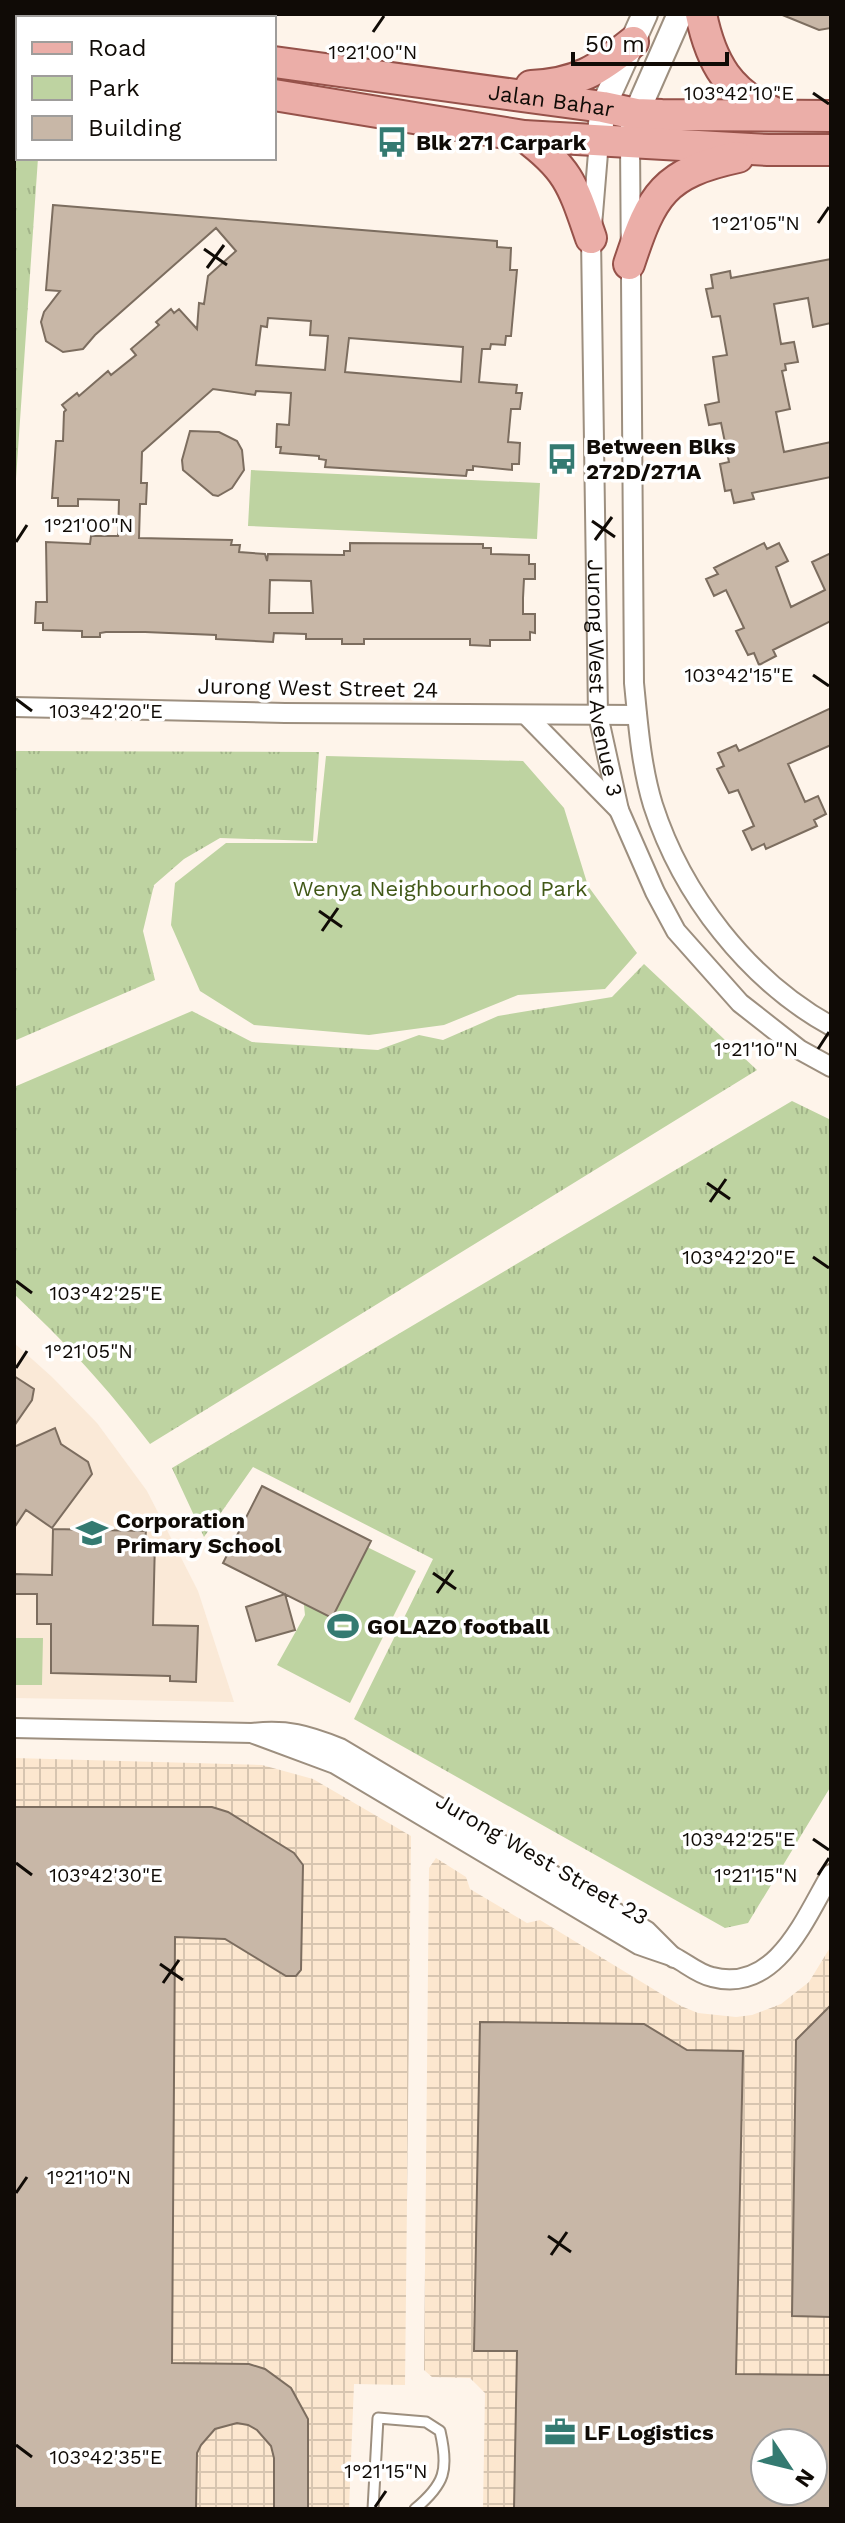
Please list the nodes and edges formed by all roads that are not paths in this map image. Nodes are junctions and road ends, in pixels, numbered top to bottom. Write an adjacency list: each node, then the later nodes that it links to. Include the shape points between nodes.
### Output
1 (645, 14): 4 (street, Jurong West Avenue 3)
2 (680, 14): 11 (street)
3 (701, 14): 10 (main road, via 716,63 736,91)
4 (633, 42): 6 (main road, via 585,76 559,85); 8 (street, Jurong West Avenue 3)
5 (276, 62): 6 (main road, Jalan Bahar)
6 (477, 90): 8 (main road, Jalan Bahar)
7 (276, 95): 12 (main road, Jalan Bahar)
8 (603, 107): 11 (main road, Jalan Bahar); 13 (street, Jurong West Avenue 3)
9 (831, 116): 10 (main road, Jalan Bahar)
10 (786, 117): 11 (main road, Jalan Bahar)
11 (633, 128): 13 (main road, Jalan Bahar); 14 (main road, Jalan Bahar); 17 (street, Jurong West Avenue 3)
12 (524, 136): 13 (main road, Jalan Bahar); 16 (main road, via 561,167)
13 (599, 141): 16 (street, Jurong West Avenue 3)
14 (768, 150): 15 (main road, Jalan Bahar); 17 (main road, via 709,163 663,188 652,201)
15 (831, 150)
16 (591, 238): 20 (street, Jurong West Avenue 3)
17 (629, 264): 21 (street, Jurong West Avenue 3)
18 (14, 707): 19 (street, Jurong West Street 24)
19 (526, 715): 20 (street, Jurong West Street 24); 22 (street)
20 (598, 715): 21 (street, Jurong West Street 24); 22 (street, Jurong West Avenue 3)
21 (637, 715): 23 (street, Jurong West Avenue 3, via 653,804 682,872 715,923 761,975)
22 (619, 810): 24 (street, Jurong West Avenue 3, via 676,931 740,1003)
23 (831, 1026)
24 (831, 1067)
25 (14, 1728): 26 (street, Jurong West Street 23, via 280,1730 306,1735 340,1748 647,1931 674,1958 709,1977 746,1978 765,1969 789,1944)
26 (831, 1874)
27 (373, 2509): 28 (lane, via 378,2418 426,2422 440,2431 442,2477 438,2488)
28 (415, 2509)

